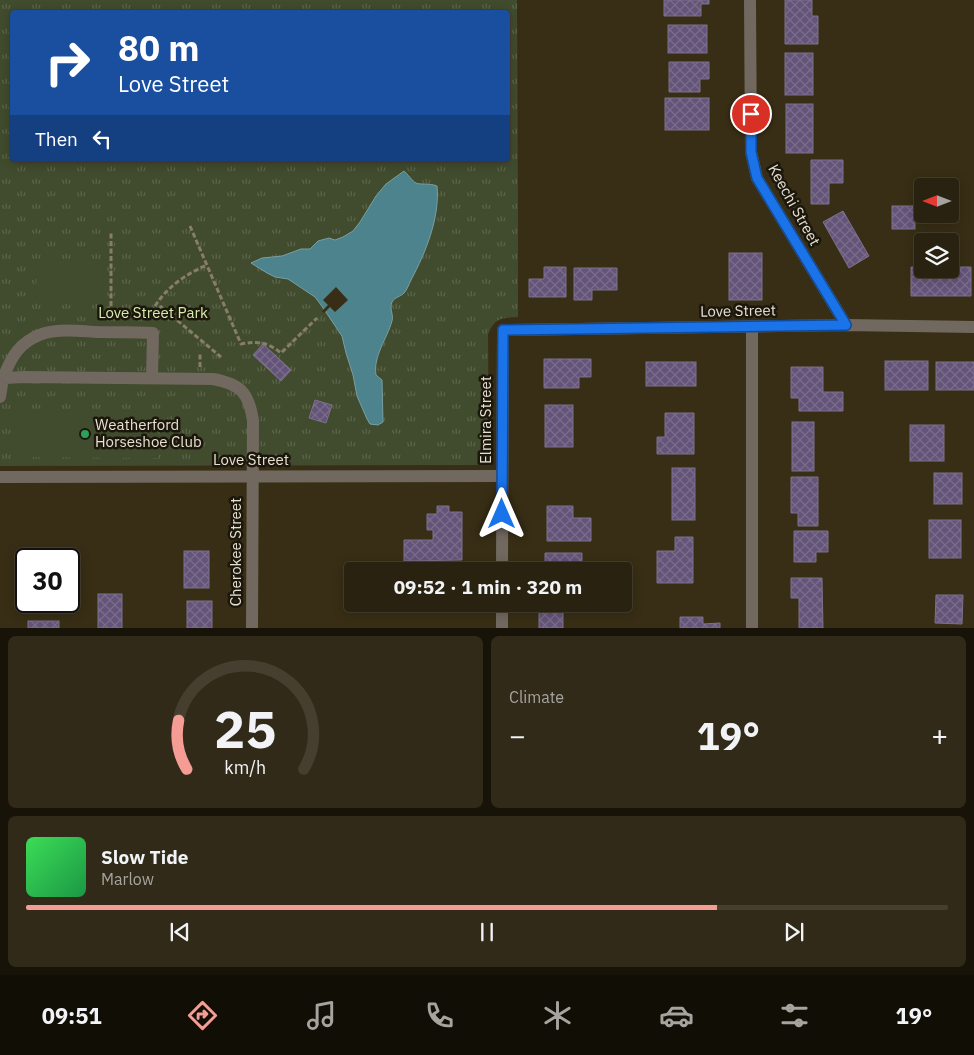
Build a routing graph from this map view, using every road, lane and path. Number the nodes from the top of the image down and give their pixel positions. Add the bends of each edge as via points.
1 (750, 0) edge
2 (190, 226) dead end
3 (111, 232) dead end
4 (207, 265) junction
5 (110, 306) dead end
6 (317, 318) dead end
7 (846, 325) junction
8 (974, 326) edge
9 (752, 327) junction
10 (503, 330) joint
11 (221, 357) dead end
12 (3, 378) junction
13 (152, 378) junction
14 (0, 397) edge
15 (252, 476) junction
16 (502, 476) junction
17 (0, 477) edge
18 (502, 562) edge
19 (502, 612) edge
20 (252, 628) edge
21 (502, 628) edge
22 (752, 628) edge

1 - 7 street, Keechi Street via 751,152 757,178
2 - 4 path
3 - 5 path
4 - 6 path via 241,344 262,343 282,352
4 - 11 path via 174,284 157,306
7 - 8 street, Love Street
7 - 9 street, Love Street
9 - 10 street, Love Street
9 - 22 street
10 - 16 street, Elmira Street
12 - 13 street, Cherokee Street
12 - 13 street via 10,360 21,347 49,332 64,331 153,333
12 - 14 street
13 - 15 street, Cherokee Street via 225,381 247,396 253,421
15 - 16 street, Love Street
15 - 17 street, Love Street
15 - 20 street, Cherokee Street
16 - 18 street, Elmira Street
19 - 21 street

